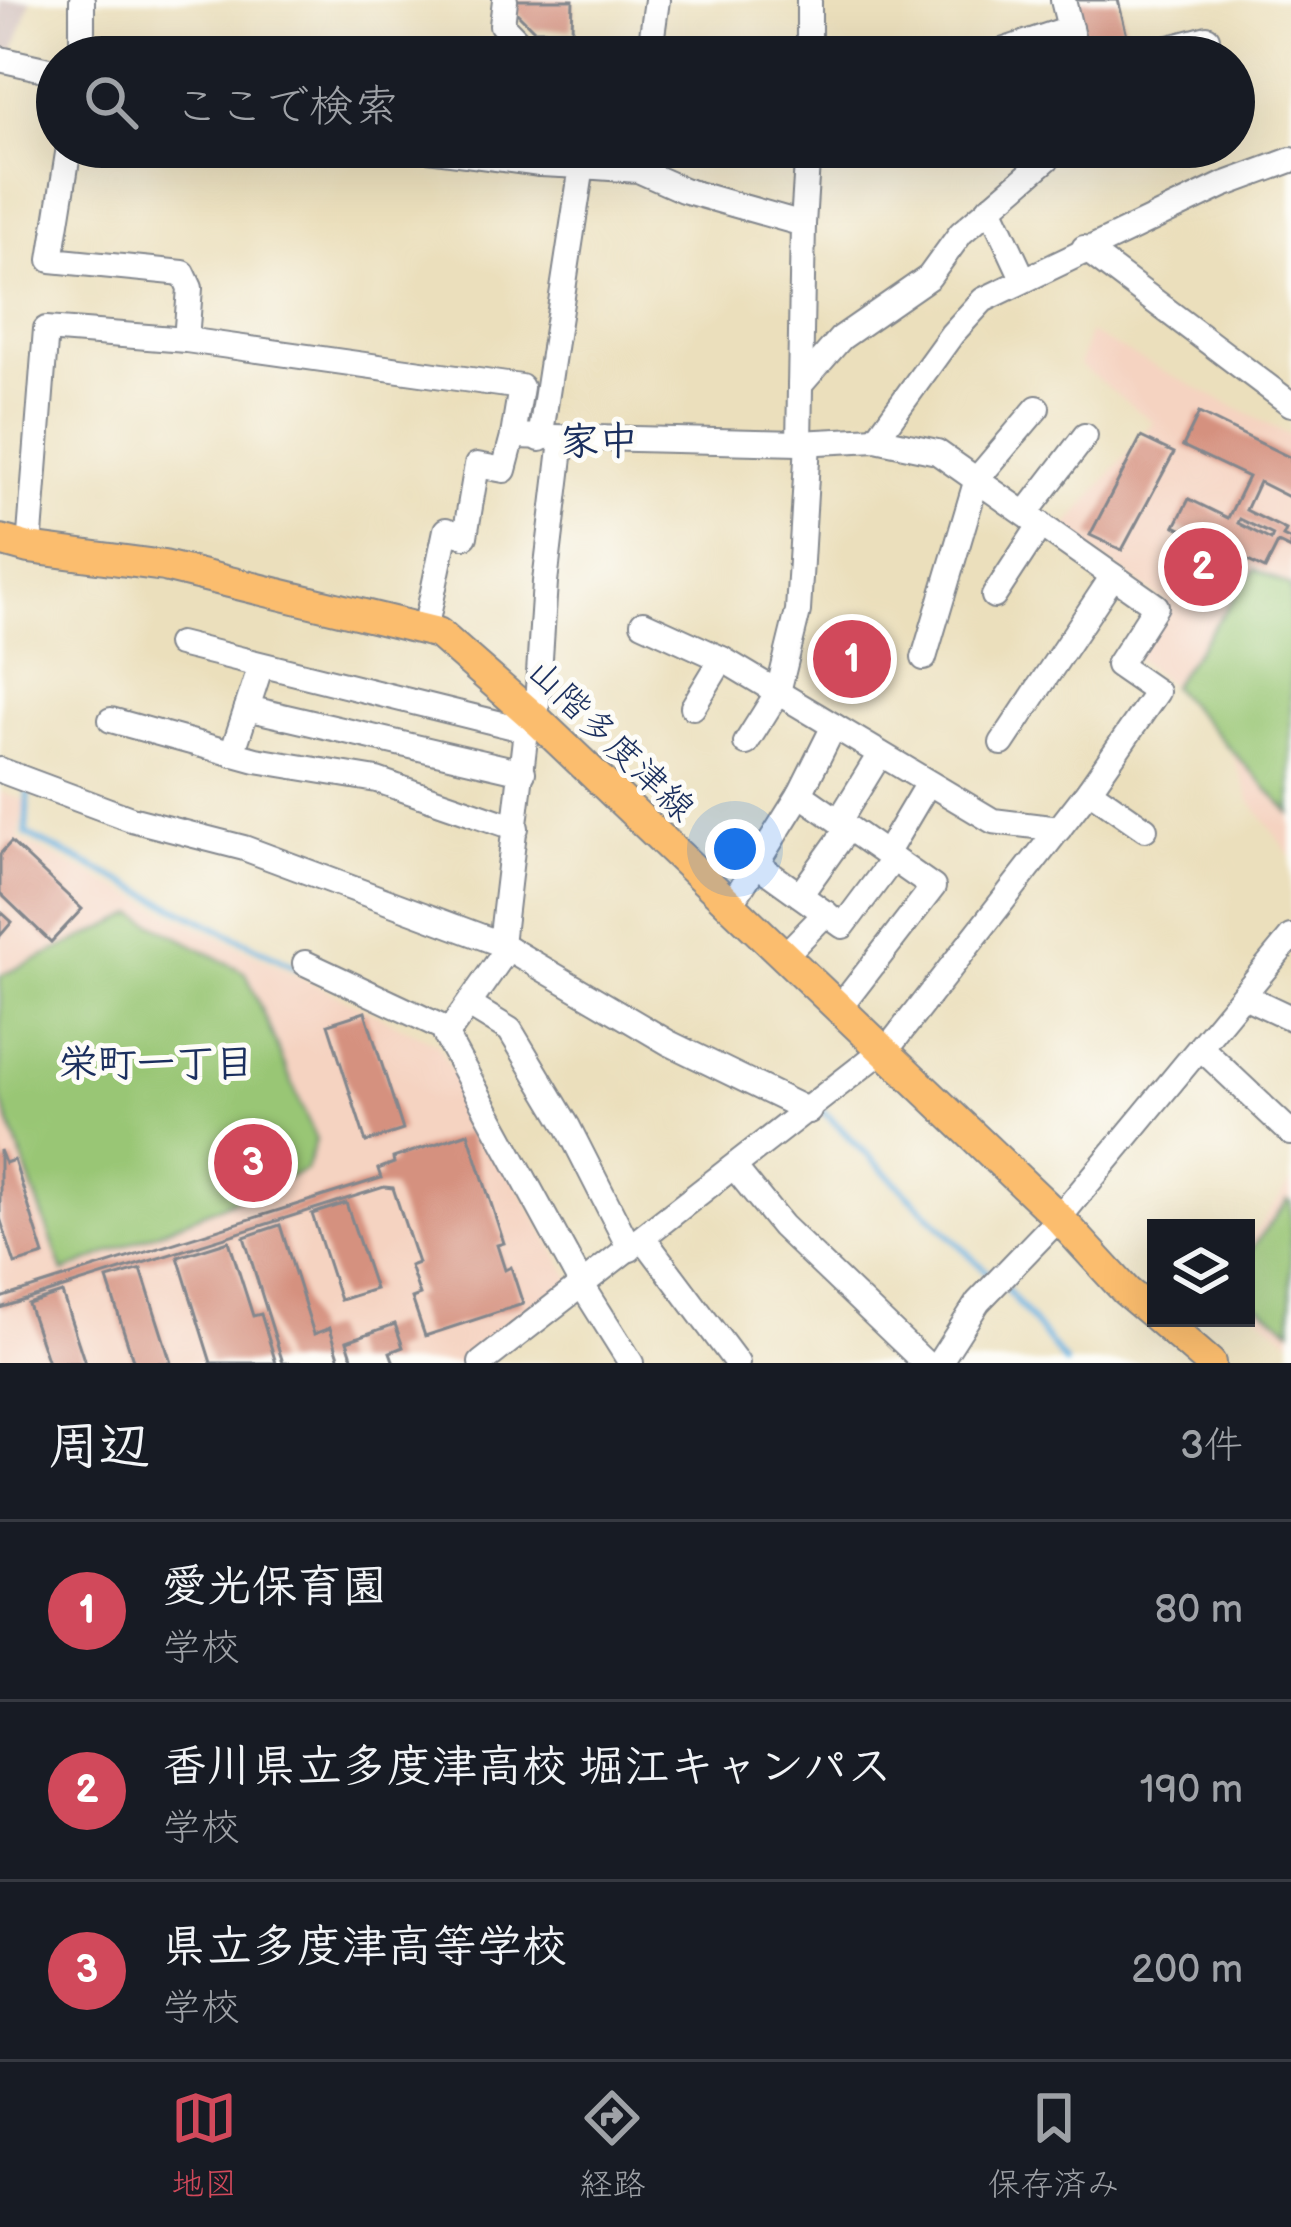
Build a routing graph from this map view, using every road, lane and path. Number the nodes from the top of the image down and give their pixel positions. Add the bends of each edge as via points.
1 (82, 0) edge
2 (505, 0) edge
3 (657, 0) edge
4 (808, 0) edge
5 (1063, 0) edge
6 (1070, 28) junction
7 (82, 36) edge
8 (512, 36) edge
9 (652, 36) edge
10 (809, 36) edge
11 (1046, 36) edge
12 (1072, 36) edge
13 (0, 59) edge
14 (36, 67) edge
15 (1291, 160) edge
16 (66, 168) edge
17 (581, 168) edge
18 (610, 168) edge
19 (807, 168) edge
20 (1036, 168) edge
21 (990, 207) junction
22 (803, 224) junction
23 (1084, 248) junction
24 (1023, 278) junction
25 (186, 340) junction
26 (800, 385) junction
27 (1291, 404) edge
28 (1037, 408) dead end
29 (513, 436) junction
30 (1085, 436) dead end
31 (876, 439) junction
32 (551, 440) junction
33 (803, 443) junction
34 (977, 479) junction
35 (1034, 519) junction
36 (14, 544) edge
37 (1112, 576) junction
38 (994, 596) dead end
39 (643, 623) dead end
40 (425, 630) junction
41 (179, 644) dead end
42 (924, 658) dead end
43 (722, 659) junction
44 (261, 665) junction
45 (778, 692) junction
46 (693, 707) dead end
47 (247, 708) junction
48 (112, 720) dead end
49 (531, 724) junction
50 (834, 726) junction
51 (746, 743) dead end
52 (1002, 743) dead end
53 (232, 754) junction
54 (880, 754) junction
55 (0, 770) edge
56 (523, 772) junction
57 (928, 783) junction
58 (1089, 790) junction
59 (800, 794) junction
60 (844, 825) junction
61 (516, 828) junction
62 (1059, 829) junction
63 (1145, 829) dead end
64 (889, 856) junction
65 (755, 863) junction
66 (800, 895) junction
67 (730, 905) junction
68 (826, 914) junction
69 (1291, 937) edge
70 (505, 946) junction
71 (783, 957) junction
72 (305, 964) dead end
73 (1244, 996) junction
74 (469, 1005) junction
75 (838, 1010) junction
76 (1291, 1018) edge
77 (450, 1031) junction
78 (1201, 1048) junction
79 (880, 1050) junction
80 (809, 1111) junction
81 (1291, 1133) edge
82 (735, 1168) junction
83 (1059, 1218) junction
84 (637, 1244) junction
85 (581, 1285) junction
86 (1147, 1309) edge
87 (1169, 1327) edge
88 (481, 1363) edge
89 (631, 1363) edge
90 (736, 1363) edge
91 (926, 1363) edge
92 (939, 1363) edge
93 (1210, 1363) edge

1 - 7 street
2 - 8 street via 502,25
3 - 9 street
4 - 10 street
5 - 6 street
6 - 11 street
6 - 12 street
13 - 14 street
15 - 23 street
16 - 25 street via 52,260 183,273 190,288
17 - 32 street
18 - 22 street via 638,170
19 - 22 street
20 - 21 street
21 - 24 street
21 - 26 street via 928,277 841,338
22 - 26 street
23 - 24 street
23 - 27 street
24 - 31 street via 983,300
25 - 29 street via 521,386
25 - 36 street via 46,329
26 - 33 street
28 - 34 street
29 - 32 street
29 - 40 street via 504,470 478,465 465,536 446,530
30 - 35 street
31 - 33 street
31 - 34 street via 937,452
32 - 33 street
32 - 49 street
33 - 45 street via 798,611
34 - 35 street
34 - 42 street
35 - 37 street
35 - 38 street
36 - 40 main road, 山階多度津線 via 164,566
37 - 52 street
37 - 58 street via 1156,606 1118,664 1157,692
39 - 43 street
40 - 49 main road, 山階多度津線 via 468,657
41 - 44 street
43 - 45 street
43 - 46 street
44 - 47 street
44 - 49 street
45 - 50 street
45 - 51 street
47 - 53 street
47 - 56 street
48 - 53 street
49 - 56 street
49 - 67 main road, 山階多度津線
50 - 54 street
50 - 59 street
53 - 61 street via 377,780
54 - 57 street
54 - 60 street
55 - 70 street via 131,819 244,848
56 - 61 street
57 - 62 street via 993,821
57 - 64 street
58 - 62 street
58 - 63 street
59 - 60 street
59 - 65 street
60 - 64 street
60 - 66 street
61 - 70 street
62 - 79 street
64 - 68 street via 844,926
64 - 75 street via 933,886
65 - 66 street
65 - 67 street
66 - 68 street
67 - 71 main road, 山階多度津線
68 - 71 street
69 - 73 street
70 - 74 street
70 - 80 street via 669,1043
71 - 75 main road, 山階多度津線
72 - 77 street
73 - 76 street
73 - 78 street
74 - 77 street
74 - 84 street via 510,1030
75 - 79 main road, 山階多度津線
77 - 85 street
78 - 81 street
78 - 83 street
79 - 80 street
79 - 83 main road, 山階多度津線
80 - 82 street
82 - 84 street
82 - 91 street via 782,1226
83 - 86 main road, 山階多度津線
83 - 92 street via 978,1302
84 - 85 street
84 - 90 street
85 - 88 street
85 - 89 street
87 - 93 main road, 山階多度津線

